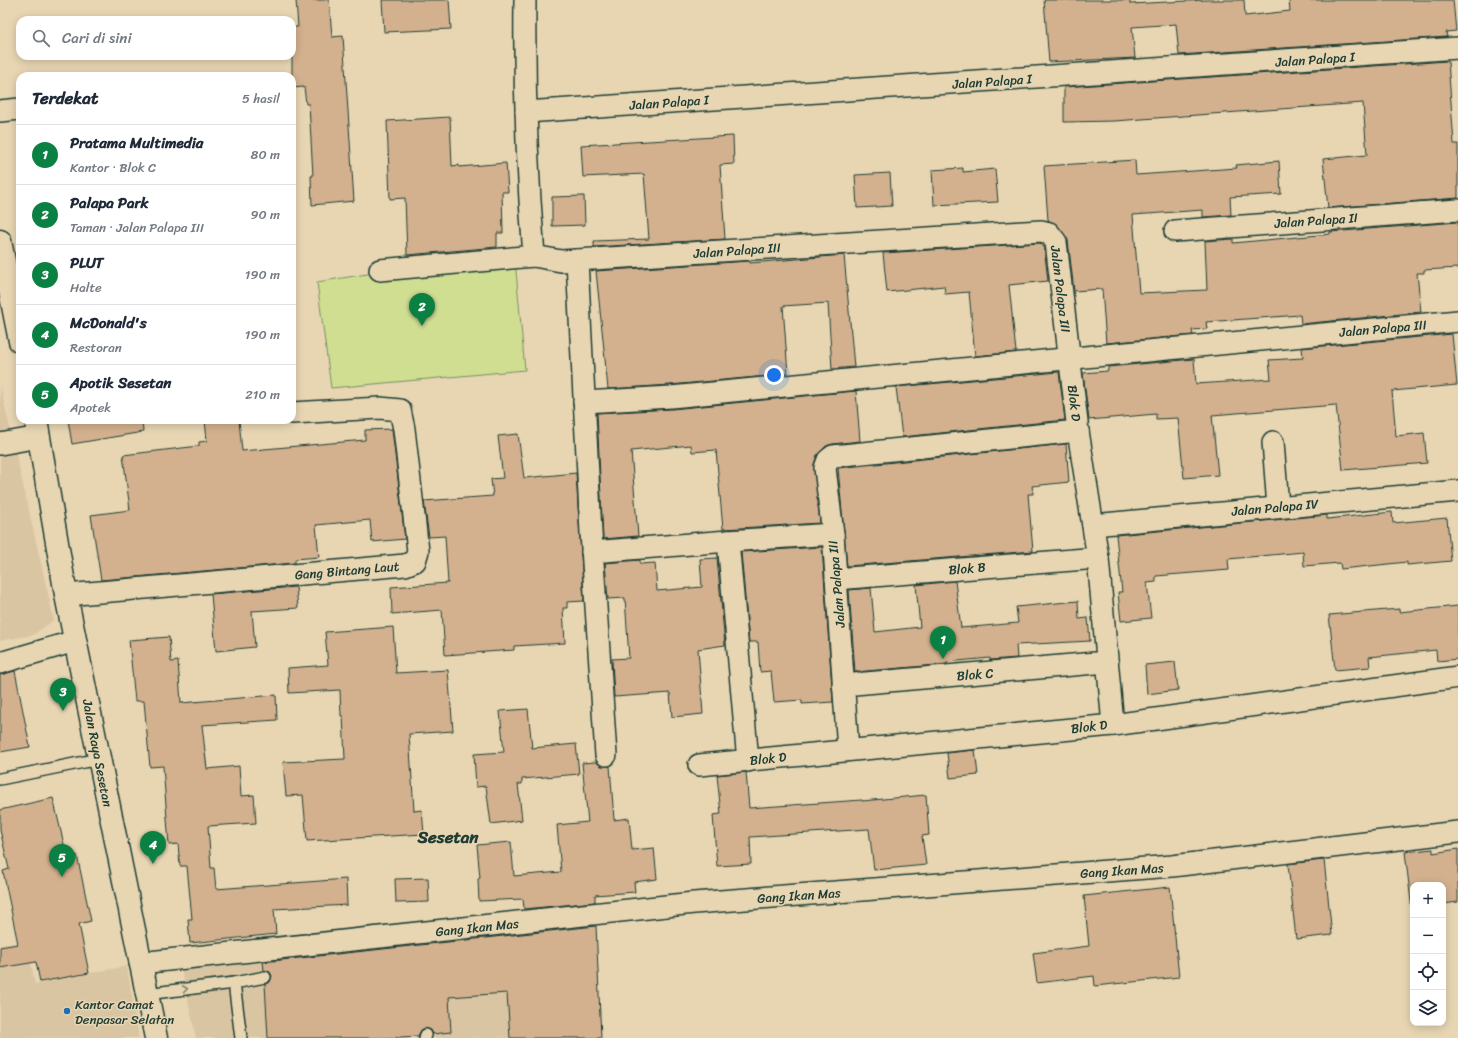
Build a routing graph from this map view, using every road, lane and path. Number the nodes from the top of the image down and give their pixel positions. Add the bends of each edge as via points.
1 (525, 0) edge
2 (1458, 48) edge
3 (16, 109) edge
4 (0, 111) edge
5 (526, 112) junction
6 (1458, 210) edge
7 (1175, 231) dead end
8 (0, 241) edge
9 (534, 256) junction
10 (577, 260) junction
11 (380, 270) dead end
12 (16, 321) edge
13 (1458, 321) edge
14 (1069, 358) junction
15 (584, 402) junction
16 (296, 413) edge
17 (37, 428) edge
18 (1078, 431) junction
19 (1273, 442) dead end
20 (0, 444) edge
21 (1458, 491) edge
22 (1278, 507) junction
23 (1093, 525) junction
24 (833, 534) junction
25 (728, 541) junction
26 (592, 552) junction
27 (1098, 558) junction
28 (836, 579) junction
29 (66, 595) junction
30 (75, 641) junction
31 (1107, 662) junction
32 (0, 663) edge
33 (1458, 677) edge
34 (843, 685) junction
35 (1113, 725) junction
36 (848, 750) junction
37 (606, 755) dead end
38 (99, 759) junction
39 (748, 761) junction
40 (699, 765) dead end
41 (0, 779) edge
42 (1458, 832) edge
43 (140, 963) junction
44 (265, 977) dead end
45 (234, 983) junction
46 (146, 994) junction
47 (156, 1038) edge
48 (241, 1038) edge

1 - 5 street
2 - 5 street, Jalan Palapa I
3 - 4 street
5 - 9 street via 527,170
6 - 7 street, Jalan Palapa II
8 - 12 main road
9 - 10 street, Jalan Palapa III via 561,261
9 - 11 street, Jalan Palapa III
10 - 14 street, Jalan Palapa III via 1041,231 1049,233 1056,242
10 - 15 street
13 - 14 street, Jalan Palapa III
14 - 15 street via 671,397
14 - 18 street, Blok D
15 - 26 street
16 - 29 street, Gang Bintang Laut via 380,408 400,410 418,552 415,561 405,565
17 - 20 street
17 - 29 main road, Jalan Raya Sesetan
18 - 23 street, Blok D
18 - 24 street via 833,456 825,468
19 - 22 street
21 - 22 street, Jalan Palapa IV
22 - 23 street, Jalan Palapa IV
23 - 27 street, Blok D
24 - 25 street, Jalan Palapa III
24 - 28 street, Jalan Palapa III
25 - 26 street, Jalan Palapa III
25 - 39 street
26 - 37 street
27 - 28 street, Blok B
27 - 31 street, Blok D
28 - 34 street, Jalan Palapa III
29 - 30 main road, Jalan Raya Sesetan
30 - 32 street
30 - 38 main road, Jalan Raya Sesetan
31 - 34 street, Blok C
31 - 35 street, Blok D
33 - 35 street
34 - 36 street, Jalan Palapa III
35 - 36 street, Blok D
36 - 39 street, Blok D
38 - 41 lane
38 - 43 main road, Jalan Raya Sesetan
39 - 40 street, Blok D
42 - 43 street, Gang Ikan Mas via 1172,866 694,903
43 - 46 main road, Jalan Raya Sesetan
44 - 45 lane
46 -> 45 lane
45 - 48 lane
46 - 47 main road, Jalan Raya Sesetan

